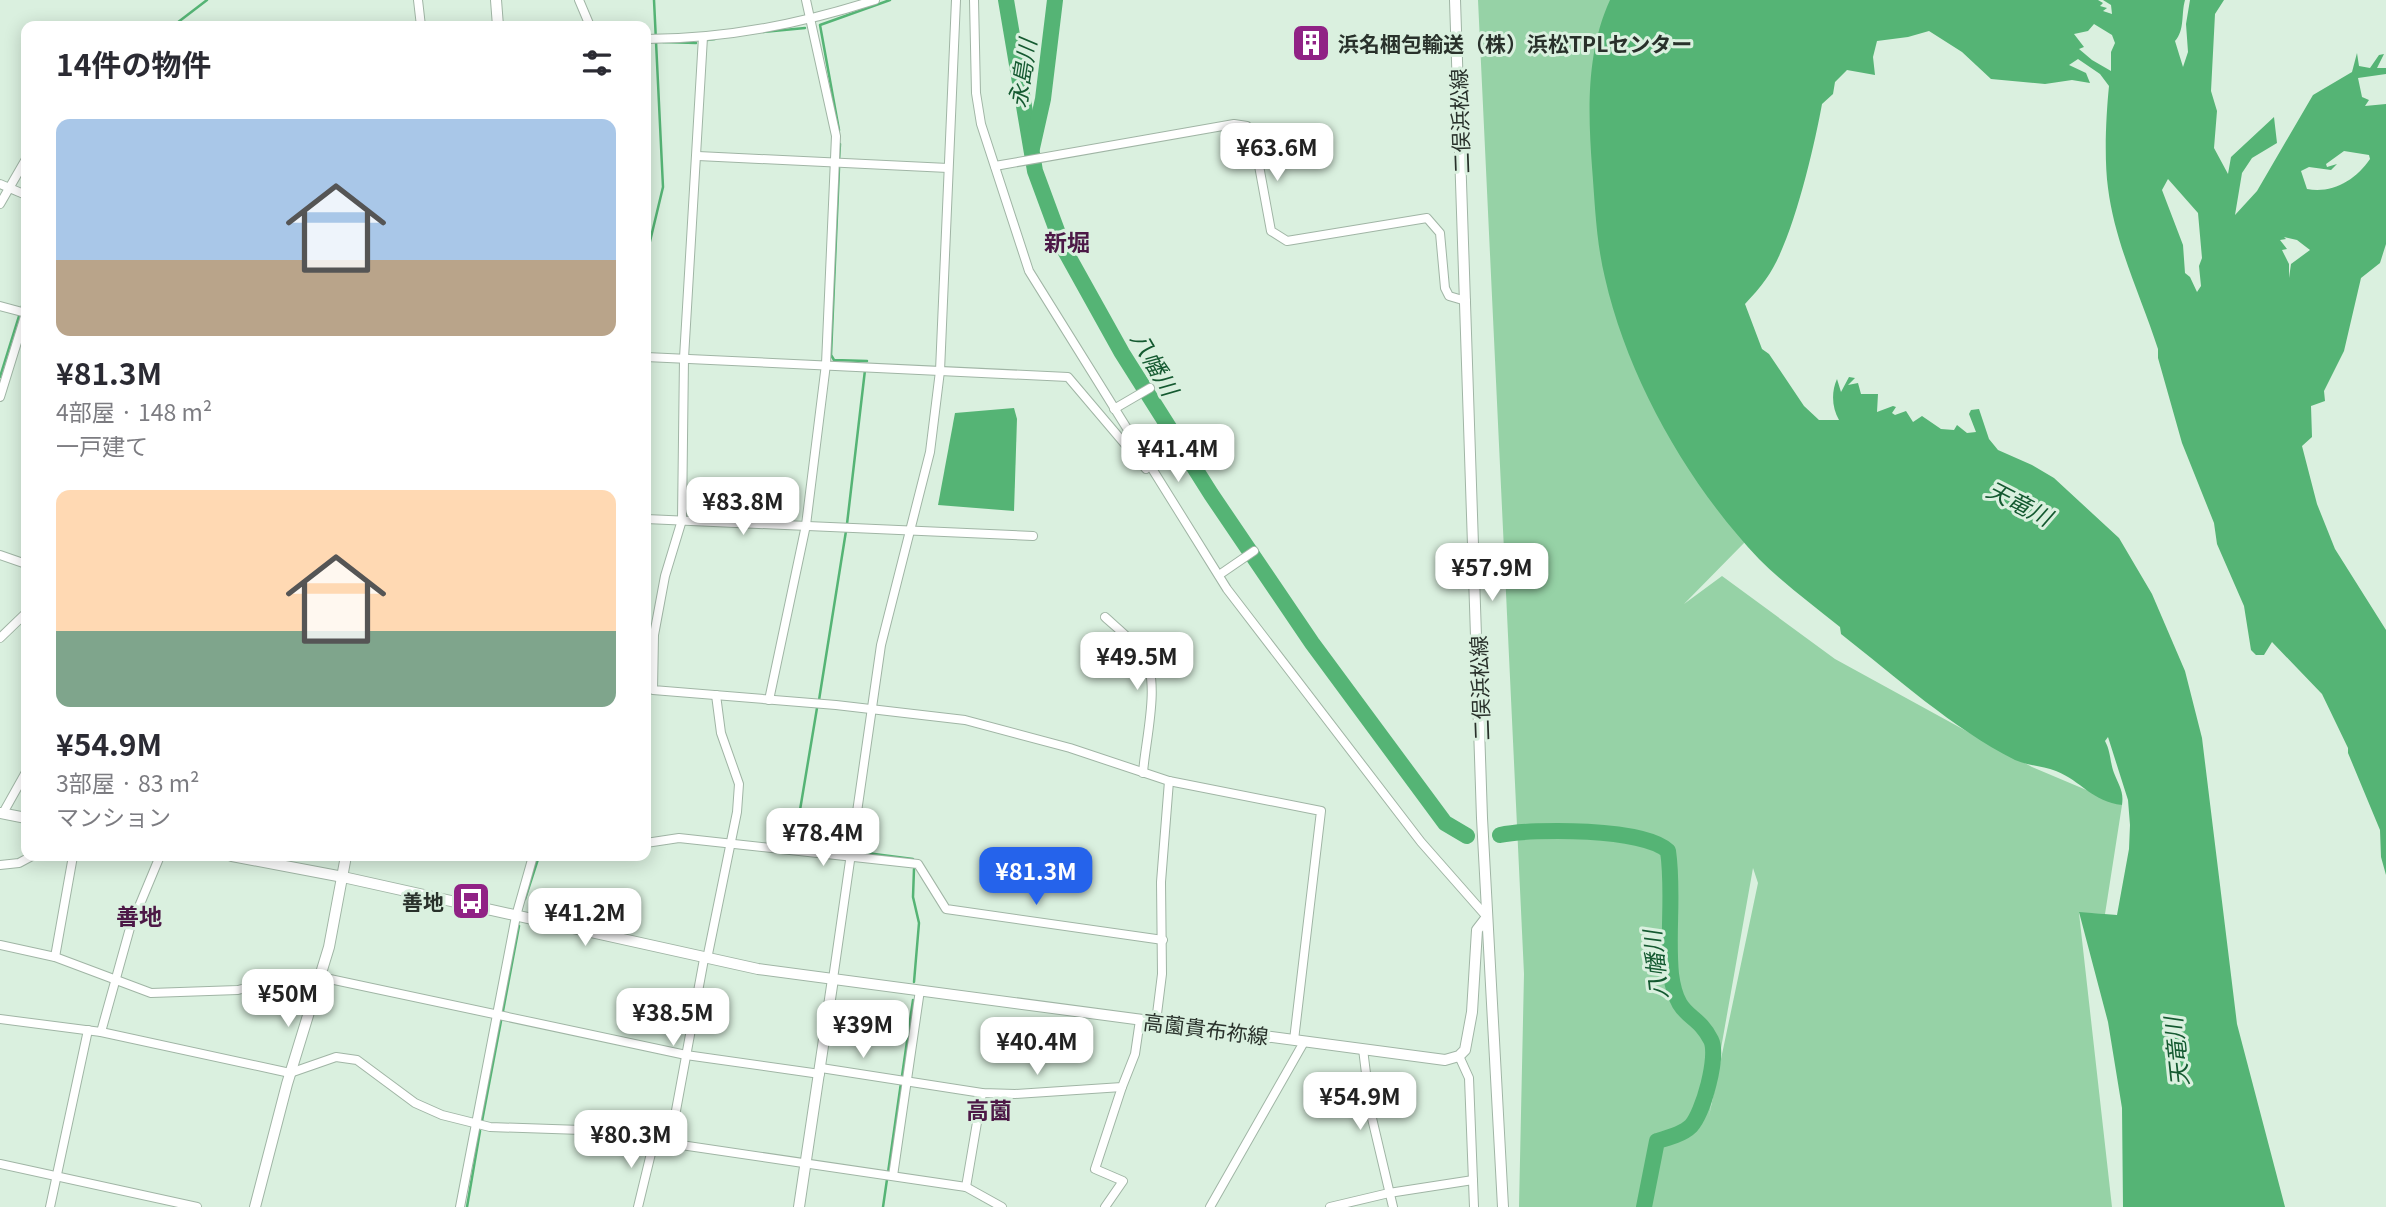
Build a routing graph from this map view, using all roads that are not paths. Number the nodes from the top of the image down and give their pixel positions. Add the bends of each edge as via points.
1 (418, 0) edge
2 (496, 0) edge
3 (579, 0) edge
4 (806, 0) edge
5 (875, 0) edge
6 (956, 0) edge
7 (974, 0) edge
8 (1455, 0) edge
9 (812, 20) junction
10 (420, 21) edge
11 (498, 21) edge
12 (588, 21) edge
13 (703, 37) junction
14 (652, 39) edge
15 (698, 156) junction
16 (835, 163) junction
17 (995, 166) junction
18 (21, 168) edge
19 (948, 169) junction
20 (0, 184) edge
21 (10, 188) junction
22 (21, 193) edge
23 (0, 204) edge
24 (1465, 300) junction
25 (0, 306) edge
26 (21, 312) edge
27 (21, 329) edge
28 (651, 357) edge
29 (684, 358) junction
30 (826, 364) junction
31 (940, 371) junction
32 (1150, 388) dead end
33 (0, 397) edge
34 (1114, 409) junction
35 (1162, 487) junction
36 (651, 519) edge
37 (682, 520) junction
38 (806, 525) junction
39 (911, 530) junction
40 (1032, 536) dead end
41 (1254, 551) dead end
42 (0, 555) edge
43 (21, 562) edge
44 (1219, 575) junction
45 (1105, 617) dead end
46 (21, 618) edge
47 (0, 638) edge
48 (651, 668) edge
49 (651, 690) edge
50 (716, 695) junction
51 (769, 700) junction
52 (874, 709) junction
53 (1143, 773) junction
54 (21, 780) edge
55 (1169, 781) junction
56 (1, 813) edge
57 (21, 817) edge
58 (651, 842) edge
59 (732, 842) junction
60 (852, 856) junction
61 (23, 861) edge
62 (71, 861) edge
63 (158, 861) edge
64 (259, 861) edge
65 (346, 861) edge
66 (532, 861) edge
67 (0, 866) edge
68 (344, 877) junction
69 (516, 916) junction
70 (1487, 916) junction
71 (1163, 940) junction
72 (0, 945) edge
73 (55, 957) junction
74 (706, 959) junction
75 (322, 977) junction
76 (833, 979) junction
77 (115, 982) junction
78 (920, 990) junction
79 (496, 1014) junction
80 (0, 1019) edge
81 (1140, 1020) junction
82 (1156, 1022) junction
83 (88, 1030) junction
84 (101, 1032) junction
85 (1299, 1041) junction
86 (1363, 1049) junction
87 (686, 1055) junction
88 (1459, 1056) junction
89 (820, 1071) junction
90 (290, 1073) junction
91 (904, 1081) junction
92 (1122, 1087) junction
93 (982, 1093) junction
94 (475, 1124) junction
95 (654, 1141) junction
96 (670, 1143) junction
97 (806, 1163) junction
98 (0, 1164) edge
99 (890, 1176) junction
100 (56, 1177) junction
101 (1473, 1180) junction
102 (967, 1187) junction
103 (1389, 1193) junction
104 (981, 1195) junction
105 (50, 1207) edge
106 (197, 1207) edge
107 (255, 1207) edge
108 (460, 1207) edge
109 (638, 1207) edge
110 (799, 1207) edge
111 (979, 1207) edge
112 (1002, 1207) edge
113 (1105, 1207) edge
114 (1210, 1207) edge
115 (1330, 1207) edge
116 (1393, 1207) edge
117 (1474, 1207) edge
118 (1503, 1207) edge

1 - 10 street
2 - 11 main road
3 - 12 street
4 - 9 street
5 - 9 street
6 - 19 street
7 - 17 street via 976,93
8 - 24 main road, 二俣浜松線
9 - 13 street
9 - 16 street via 833,117
13 - 14 street
13 - 15 street
15 - 16 street
15 - 29 street
16 - 19 street
16 - 30 street
17 - 24 street via 1234,124 1247,126 1253,133 1271,231 1278,238 1287,241 1427,218 1440,233 1445,288 1449,296
17 - 34 street via 1029,271
18 - 21 street
19 - 31 street
20 - 21 street
21 - 22 street
21 - 23 street
24 - 70 main road, 二俣浜松線
25 - 26 street
27 - 33 street
28 - 29 street
29 - 30 street
29 - 37 street
30 - 31 street
30 - 38 street
31 - 35 street via 1068,377
31 - 39 street via 930,452
32 - 34 street
34 - 35 street
35 - 44 street
36 - 37 street
37 - 38 street
37 - 48 street via 665,576
38 - 39 street
38 - 51 street
39 - 40 street
39 - 52 street via 881,645
41 - 44 street
42 - 43 street
44 - 70 street via 1421,842
45 - 53 street via 1146,659 1151,709
46 - 47 street
49 - 50 street
50 - 51 street
50 - 59 street via 721,733 739,784
51 - 52 street
52 - 53 street via 965,720
52 - 60 street
53 - 55 street
54 - 56 street
55 - 71 street via 1161,882
55 - 85 street via 1321,811
56 - 57 main road
58 - 59 street via 679,838
59 - 60 street
59 - 74 street
60 - 71 street via 918,864 939,902 954,911
60 - 76 street
61 - 67 street
62 - 73 street
63 - 77 street
64 - 68 main road, 高薗貴布祢線
65 - 68 main road
66 - 69 street
68 - 69 main road, 高薗貴布祢線
68 - 75 main road
69 - 74 main road, 高薗貴布祢線
69 - 79 street
70 - 88 main road via 1477,930 1468,1040
70 - 118 main road, 二俣浜松線
71 - 82 street
72 - 73 street
73 - 77 street
74 - 76 main road, 高薗貴布祢線
74 - 87 street
75 - 77 street via 293,976 227,991 151,993
75 - 79 street
75 - 90 main road
76 - 78 main road, 高薗貴布祢線
76 - 89 main road
77 - 84 street
78 - 81 main road, 高薗貴布祢線
78 - 91 street
79 - 87 street
79 - 94 street
80 - 83 street
81 - 82 main road, 高薗貴布祢線
81 - 92 street via 1135,1054
82 - 85 main road, 高薗貴布祢線
83 - 84 street
83 - 100 street
84 - 90 street
85 - 86 main road, 高薗貴布祢線
85 - 114 street
86 - 88 main road, 高薗貴布祢線 via 1445,1060
86 - 103 street via 1371,1114
87 - 89 street
87 - 96 street
88 - 101 street via 1469,1078
89 - 91 street
89 - 97 main road
90 - 94 street via 323,1061 357,1060 415,1103
90 - 107 main road
91 - 93 street
91 - 99 street
92 - 93 street
92 - 113 street via 1095,1169 1123,1181
93 - 102 street
94 - 95 street via 611,1131
94 - 108 street
95 - 96 street
95 - 109 street
96 - 97 street
97 - 99 street
97 - 110 main road
98 - 100 street
99 - 102 street
100 - 105 street
100 - 106 street
101 - 103 street
101 - 117 street
102 - 104 street
103 - 115 street
103 - 116 street
104 - 111 street
104 - 112 street

